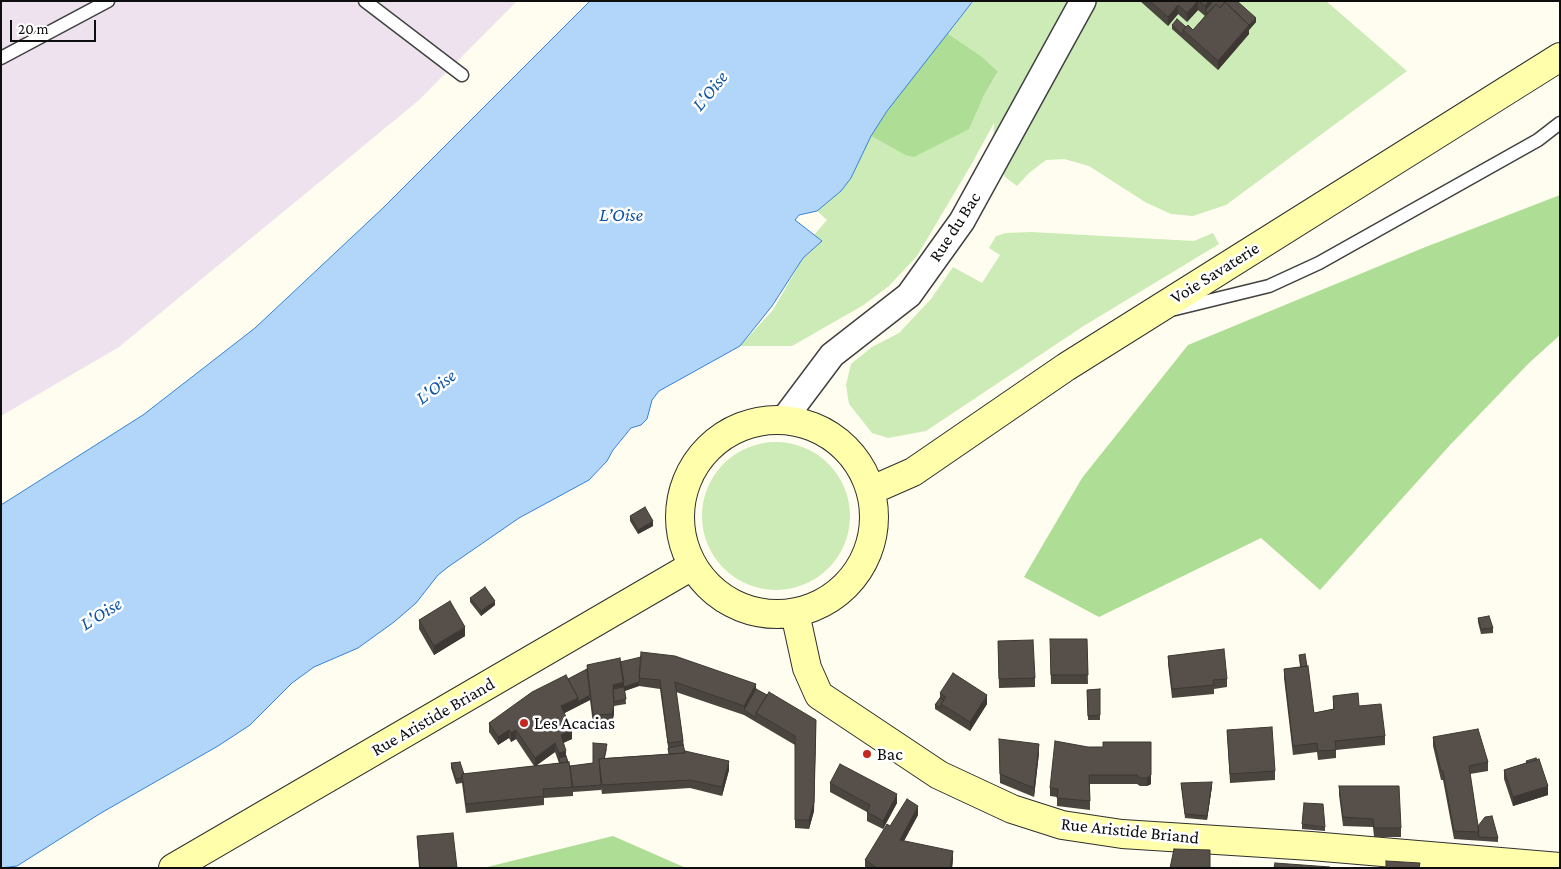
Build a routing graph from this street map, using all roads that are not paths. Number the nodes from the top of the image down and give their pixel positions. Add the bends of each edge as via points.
1 (108, 1) edge
2 (365, 1) edge
3 (1083, 1) edge
4 (1560, 57) edge
5 (1, 58) edge
6 (462, 75) dead end
7 (1560, 123) edge
8 (1146, 316) junction
9 (784, 420) junction
10 (872, 490) junction
11 (692, 566) junction
12 (795, 614) junction
13 (173, 868) edge
14 (1560, 868) edge

1 - 5 lane
2 - 6 lane
3 - 9 street, Rue du Bac via 962,221 909,295 832,355
4 - 8 main road, Voie Savaterie
7 - 8 lane via 1538,140 1319,263 1269,286
8 - 10 main road, Voie Savaterie via 912,472
9 - 10 main road via 813,426 839,441 860,463
9 - 11 main road via 754,422 726,434 703,453 687,478 680,508 682,538
10 - 12 main road via 875,523 872,539 868,554 851,582 826,602
11 - 12 main road via 711,589 736,606 765,614
11 - 13 main road, Rue Aristide Briand
12 - 14 main road, Rue Aristide Briand via 807,668 819,695 939,775 1012,809 1062,825 1122,834 1311,846

